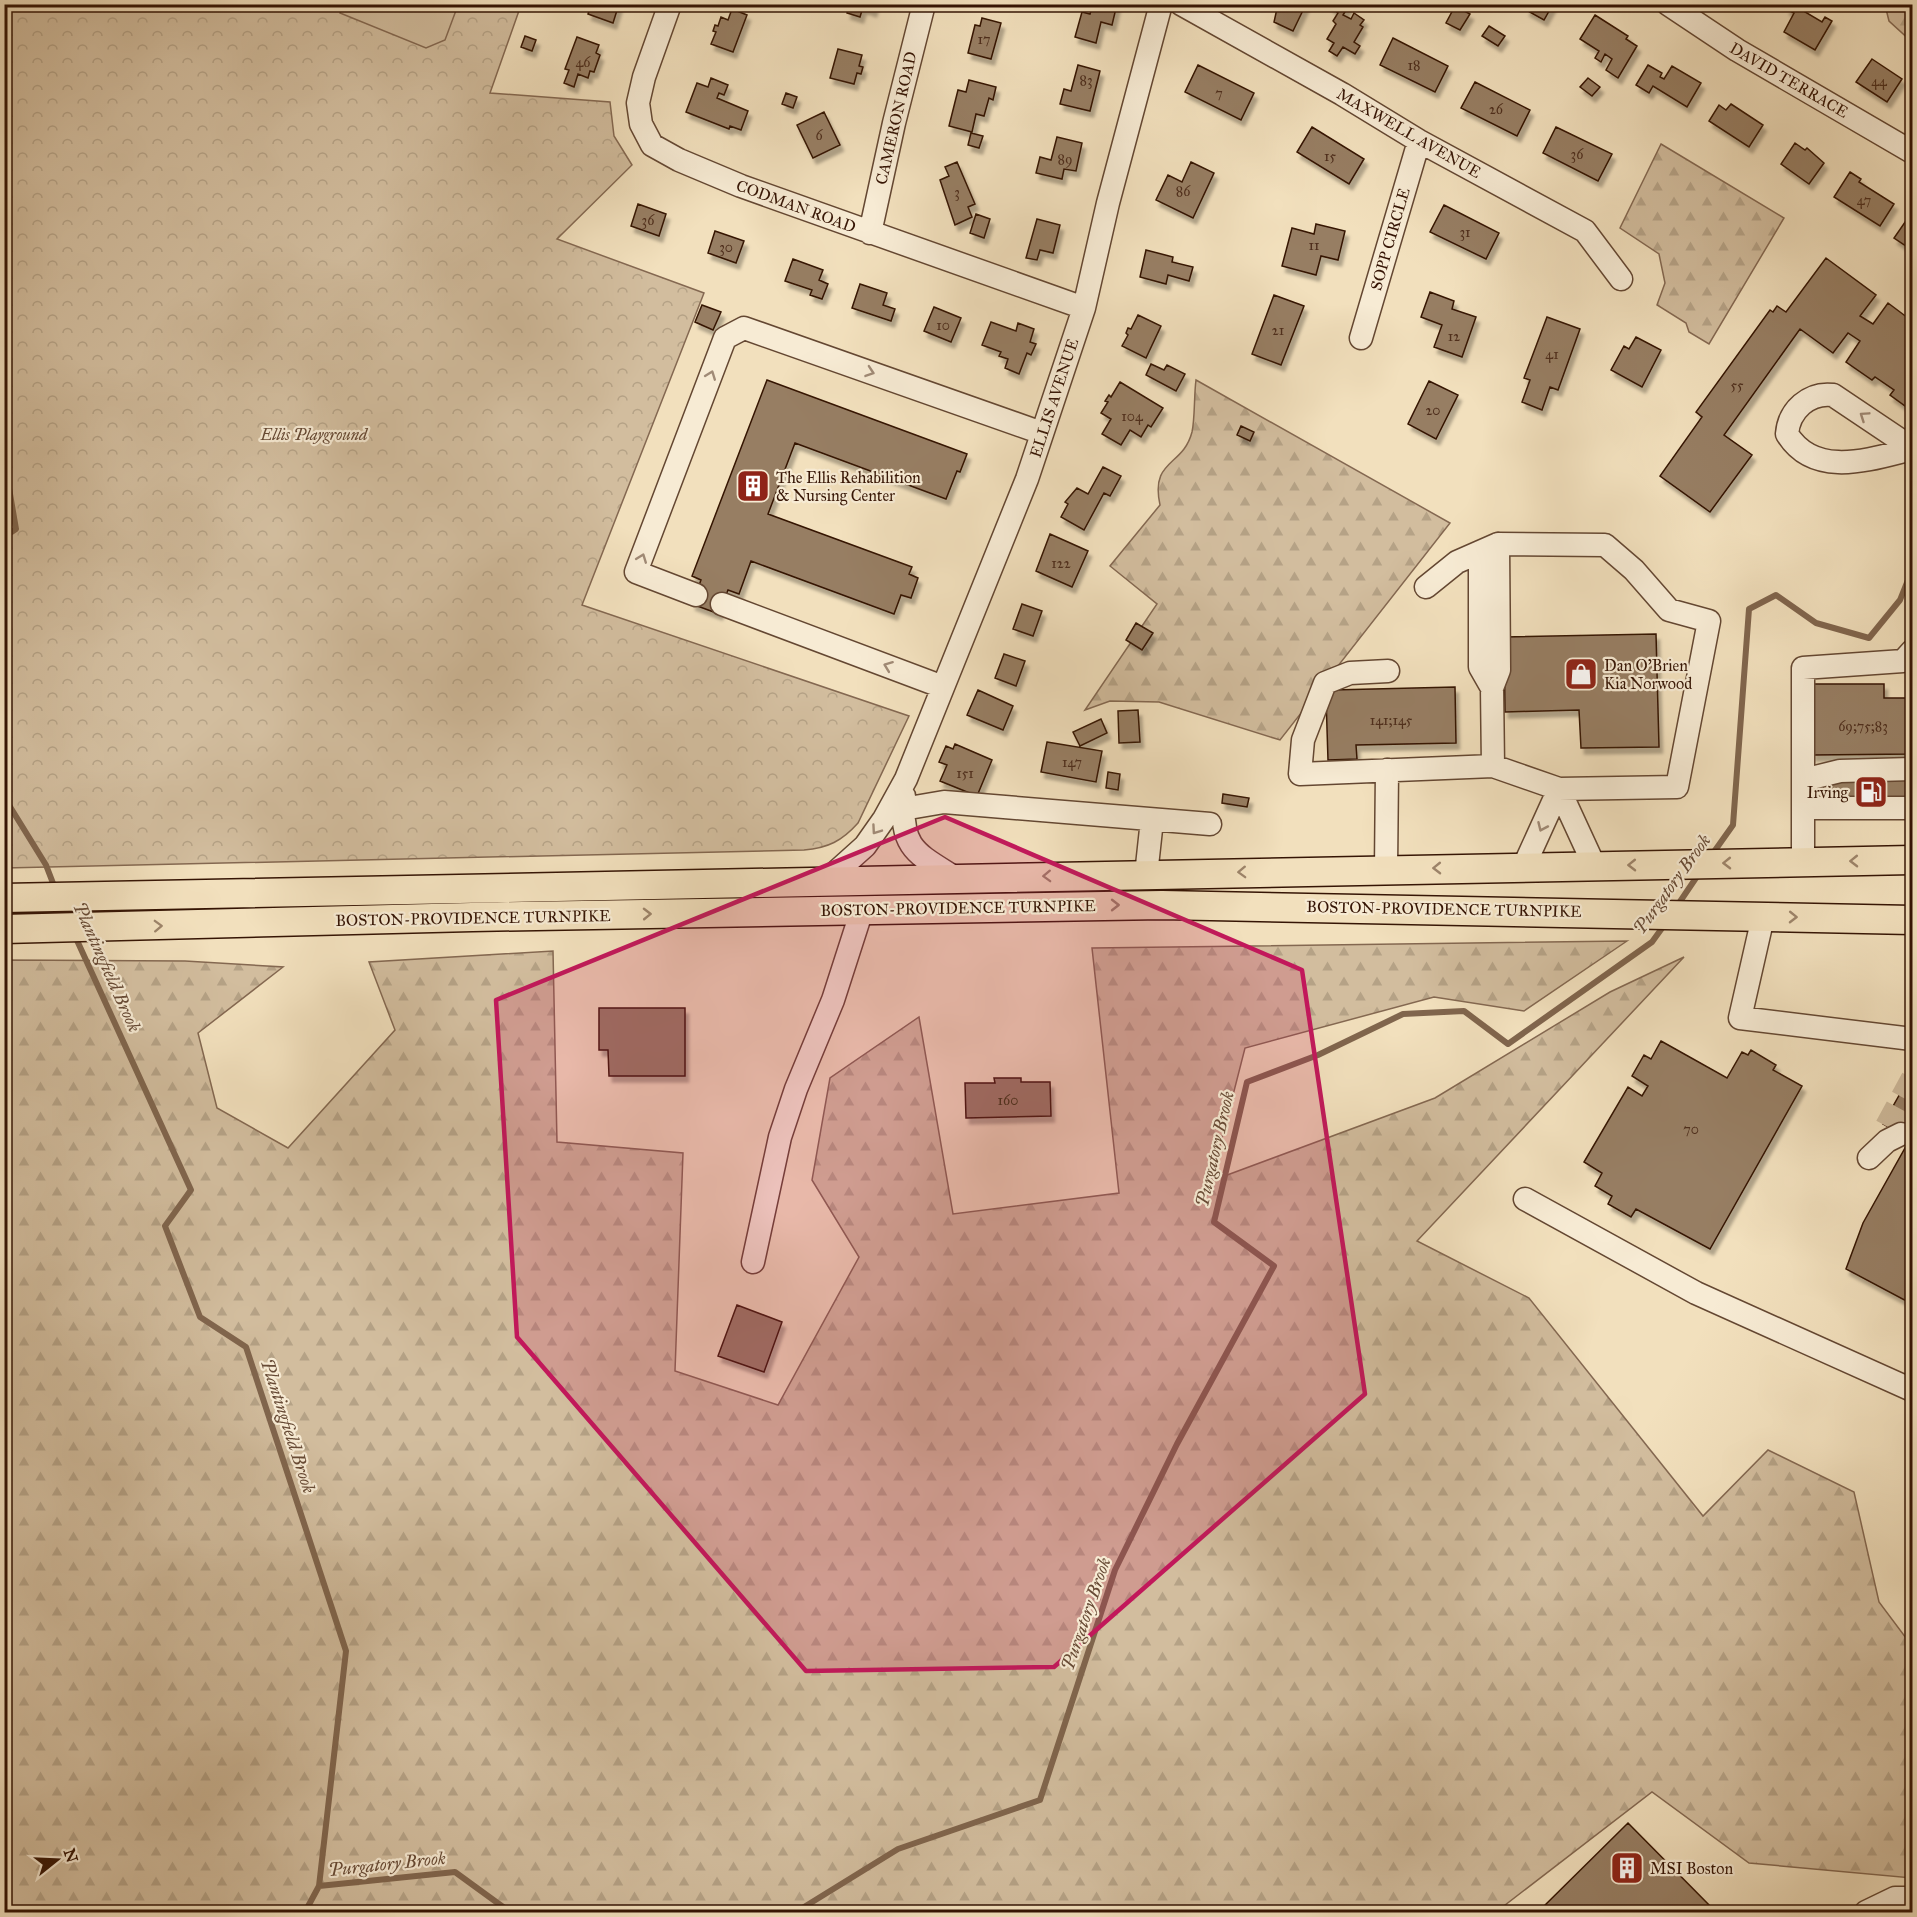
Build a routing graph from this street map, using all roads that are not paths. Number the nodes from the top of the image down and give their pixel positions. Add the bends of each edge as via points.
1 (670, 4) edge
2 (924, 4) edge
3 (1161, 4) edge
4 (1181, 4) edge
5 (1668, 4) edge
6 (1419, 141) junction
7 (1912, 153) edge
8 (870, 233) junction
9 (1621, 279) dead end
10 (1084, 308) junction
11 (1361, 338) dead end
12 (1042, 433) junction
13 (1912, 448) edge
14 (1489, 548) junction
15 (1426, 587) dead end
16 (696, 595) dead end
17 (722, 604) dead end
18 (1912, 651) edge
19 (1388, 671) dead end
20 (943, 687) junction
21 (1493, 766) junction
22 (1912, 769) edge
23 (1387, 770) junction
24 (906, 779) junction
25 (1803, 780) junction
26 (1559, 789) junction
27 (1804, 808) junction
28 (1912, 808) edge
29 (903, 809) junction
30 (1152, 820) junction
31 (1210, 824) dead end
32 (1912, 860) edge
33 (1803, 862) junction
34 (1593, 865) junction
35 (1524, 866) junction
36 (1386, 869) junction
37 (1146, 875) junction
38 (957, 879) junction
39 (826, 881) junction
40 (4, 898) edge
41 (862, 910) junction
42 (1762, 917) junction
43 (1912, 920) edge
44 (4, 929) edge
45 (1912, 1039) edge
46 (1891, 1134) tunnel mouth
47 (1869, 1158) dead end
48 (1525, 1199) dead end
49 (753, 1262) dead end
50 (1912, 1390) edge
51 (1912, 1898) edge
52 (1866, 1912) edge

1 - 8 street, CODMAN ROAD via 638,104 641,124 652,145 741,186
2 - 8 street, CAMERON ROAD
3 - 10 street, ELLIS AVENUE
4 - 6 street, MAXWELL AVENUE
5 - 7 street, DAVID TERRACE via 1737,50
6 - 9 street, MAXWELL AVENUE via 1585,231
6 - 11 street, SOPP CIRCLE
8 - 10 street, CODMAN ROAD
10 - 12 street, ELLIS AVENUE
16 -> 12 street via 636,572 725,338 744,328
12 - 20 street, ELLIS AVENUE via 1027,480
13 -> 13 street via 1833,395 1812,396 1798,407 1788,425 1787,434 1801,451 1818,460 1860,461
14 - 15 street via 1457,562
14 - 21 street via 1499,670 1492,688
14 - 26 street via 1605,545 1634,570 1669,610 1709,621 1677,788
20 -> 17 street
18 - 25 street via 1903,661 1803,668
19 - 23 street via 1350,673 1325,683 1303,740 1299,774
20 - 24 street, ELLIS AVENUE
21 - 23 street
21 - 26 street
22 - 25 street via 1840,771
23 - 36 street
24 - 29 street, ELLIS AVENUE
24 -> 39 street, ELLIS AVENUE via 865,846
25 - 27 street
26 - 34 street
26 -> 35 street
27 - 28 street
27 - 33 street
29 - 30 street via 944,802
29 - 38 street, ELLIS AVENUE via 909,844
30 - 31 street
30 - 37 street
32 -> 33 main road, BOSTON-PROVIDENCE TURNPIKE
33 -> 34 main road, BOSTON-PROVIDENCE TURNPIKE
34 - 35 main road, BOSTON-PROVIDENCE TURNPIKE
35 -> 36 main road, BOSTON-PROVIDENCE TURNPIKE
36 -> 37 main road, BOSTON-PROVIDENCE TURNPIKE
37 -> 38 main road, BOSTON-PROVIDENCE TURNPIKE
38 - 39 main road, BOSTON-PROVIDENCE TURNPIKE
39 - 40 main road, BOSTON-PROVIDENCE TURNPIKE
41 -> 42 main road, BOSTON-PROVIDENCE TURNPIKE via 1268,905
44 -> 41 main road, BOSTON-PROVIDENCE TURNPIKE
41 - 49 street via 833,1000 780,1137
42 -> 43 main road, BOSTON-PROVIDENCE TURNPIKE
42 - 45 street via 1740,1018
46 - 47 street
48 - 50 street via 1696,1293
51 - 52 street via 1895,1898

